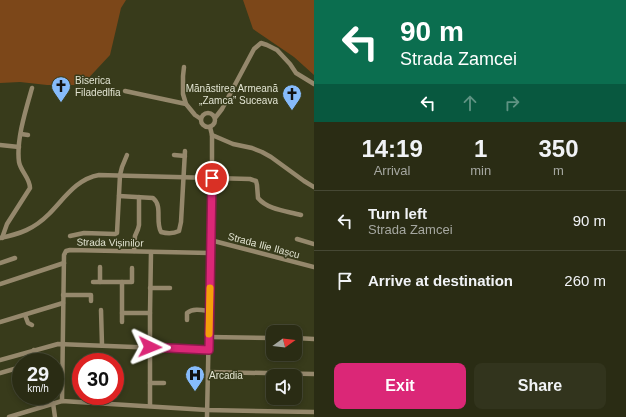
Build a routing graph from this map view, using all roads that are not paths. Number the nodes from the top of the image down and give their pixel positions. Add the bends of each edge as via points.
1 (184, 67) dead end
2 (314, 84) edge
3 (32, 88) dead end
4 (125, 91) dead end
5 (186, 104) junction
6 (215, 118) junction
7 (201, 119) junction
8 (210, 127) junction
9 (21, 134) junction
10 (28, 135) dead end
11 (212, 135) junction
12 (0, 145) edge
13 (19, 147) junction
14 (127, 155) dead end
15 (174, 155) dead end
16 (120, 176) junction
17 (183, 177) junction
18 (212, 178) junction
19 (314, 187) edge
20 (119, 196) junction
21 (139, 197) junction
22 (301, 215) dead end
23 (70, 236) dead end
24 (1, 238) edge
25 (297, 239) dead end
26 (210, 240) junction
27 (314, 244) edge
28 (134, 251) junction
29 (151, 252) junction
30 (210, 253) junction
31 (15, 258) dead end
32 (0, 263) edge
33 (64, 263) junction
34 (100, 267) dead end
35 (314, 267) edge
36 (132, 268) dead end
37 (93, 282) dead end
38 (100, 282) junction
39 (122, 282) junction
40 (0, 284) edge
41 (150, 288) junction
42 (170, 288) dead end
43 (63, 295) junction
44 (91, 301) dead end
45 (63, 304) junction
46 (101, 310) dead end
47 (209, 311) junction
48 (150, 313) junction
49 (122, 314) junction
50 (25, 315) junction
51 (187, 320) dead end
52 (0, 322) edge
53 (122, 322) dead end
54 (32, 325) dead end
55 (209, 337) junction
56 (266, 338) edge
57 (302, 338) edge
58 (314, 339) edge
59 (62, 344) junction
60 (102, 346) junction
61 (150, 347) junction
62 (34, 350) junction
63 (209, 350) junction
64 (35, 353) edge
65 (62, 353) edge
66 (0, 360) edge
67 (12, 370) edge
68 (208, 372) junction
69 (0, 373) edge
70 (314, 374) edge
71 (150, 383) junction
72 (164, 383) dead end
73 (64, 401) edge
74 (47, 405) edge
75 (53, 405) edge
76 (150, 406) junction
77 (207, 410) junction
78 (279, 411) junction
79 (314, 412) edge
80 (9, 417) edge
81 (55, 417) edge
82 (207, 417) edge
83 (279, 417) edge

1 - 5 street via 183,94
2 - 6 street via 296,73 277,50 261,43 254,49 222,110
3 - 9 street
4 - 5 street
5 - 7 street
6 - 7 street via 209,113 204,114
6 - 8 street via 215,123
7 - 8 street via 205,127
8 - 11 street
9 - 10 street
9 - 13 street
11 - 18 street
11 - 19 street via 262,152
12 - 13 street
13 - 24 street via 20,165 30,188
14 - 16 street
15 - 17 street via 185,153
16 - 17 street
16 - 20 street
16 - 24 street via 99,175 86,179 77,184 48,215 33,226 21,233
17 - 18 street
17 - 21 street via 180,227 175,233 161,232 158,228 156,200
18 - 22 street via 256,181 258,198 264,204
18 - 26 street
20 - 21 street
20 - 23 street via 117,233 84,233
21 - 28 street via 139,225
25 - 27 street
26 - 30 street
26 - 35 street, Strada Ilie Ilașcu
28 - 29 street, Strada Vișinilor
28 - 33 street, Strada Vișinilor via 70,250 64,255
29 - 30 street, Strada Vișinilor
29 - 41 street
30 - 47 street
31 - 32 street
33 - 40 street
33 - 43 street, Strada Vișinilor
34 - 38 street
36 - 39 street via 132,282
37 - 38 street
38 - 39 street
39 - 49 street
41 - 42 street
41 - 48 street
43 - 44 street via 91,295
43 - 45 street, Strada Vișinilor
45 - 50 street
45 - 59 street, Strada Vișinilor
46 - 60 street
47 - 51 street via 190,310 187,313
47 - 55 street
48 - 49 street
48 - 61 street
49 - 53 street
50 - 52 street
50 - 54 street via 28,323
55 - 56 street
55 - 63 street
57 - 58 street
59 - 60 street
59 - 62 street
59 - 65 street, Strada Vișinilor
60 - 61 street
61 - 63 street
61 - 71 street
62 - 64 street
62 - 66 street
63 - 68 street
67 - 69 street
68 - 70 street
68 - 77 street
71 - 72 street
71 - 76 street
73 - 76 street
74 - 80 street
75 - 81 street
76 - 77 street
77 - 78 street
77 - 82 street
78 - 79 street
78 - 83 street

